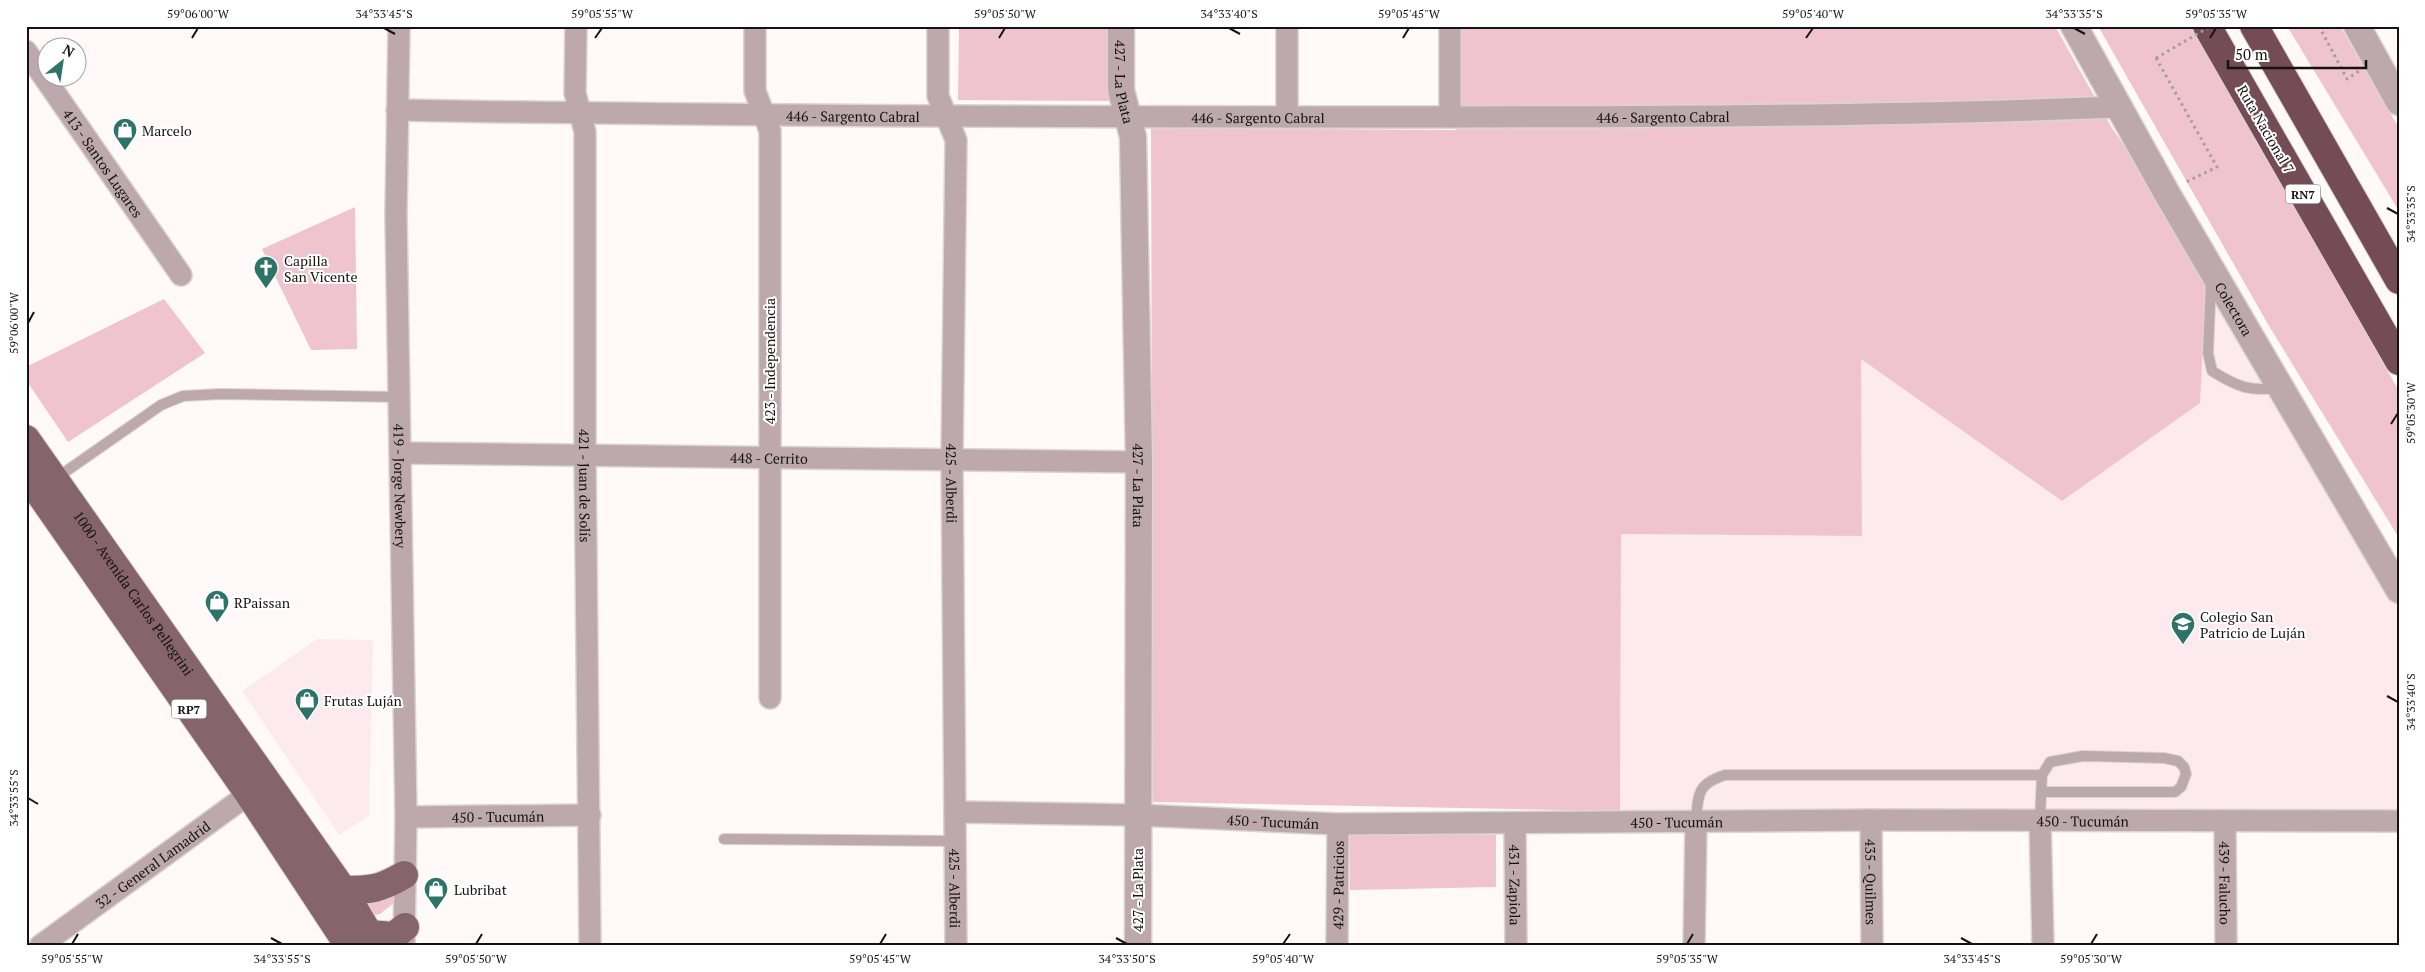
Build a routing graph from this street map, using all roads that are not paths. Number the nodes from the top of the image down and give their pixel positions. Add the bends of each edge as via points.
1 (399, 26) edge
2 (576, 26) edge
3 (755, 26) edge
4 (938, 26) edge
5 (1121, 26) edge
6 (1287, 26) edge
7 (1450, 26) edge
8 (2074, 26) edge
9 (2207, 26) edge
10 (2254, 26) edge
11 (2357, 26) edge
12 (26, 51) edge
13 (2399, 102) edge
14 (2118, 107) junction
15 (397, 110) junction
16 (580, 113) junction
17 (763, 114) junction
18 (1129, 117) junction
19 (1287, 117) junction
20 (1450, 117) junction
21 (945, 118) junction
22 (2212, 270) junction
23 (180, 275) dead end
24 (2399, 280) edge
25 (2399, 361) edge
26 (2282, 387) junction
27 (398, 397) junction
28 (26, 438) edge
29 (400, 453) junction
30 (585, 455) junction
31 (769, 456) junction
32 (952, 459) junction
33 (1139, 462) junction
34 (36, 486) edge
35 (2399, 590) edge
36 (770, 698) dead end
37 (2042, 775) junction
38 (257, 788) junction
39 (2041, 792) junction
40 (955, 812) junction
41 (590, 815) junction
42 (1137, 815) junction
43 (406, 817) junction
44 (1871, 820) junction
45 (2040, 820) junction
46 (2224, 822) junction
47 (2399, 822) edge
48 (1696, 823) junction
49 (1338, 824) junction
50 (1515, 824) junction
51 (724, 839) dead end
52 (955, 841) junction
53 (404, 874) junction
54 (343, 890) junction
55 (404, 936) edge
56 (365, 942) edge
57 (40, 946) edge
58 (590, 946) edge
59 (956, 946) edge
60 (1138, 946) edge
61 (1337, 946) edge
62 (1516, 946) edge
63 (1694, 946) edge
64 (1872, 946) edge
65 (2043, 946) edge
66 (2226, 946) edge

1 - 15 street, 419 - Jorge Newbery
2 - 16 street, 421 - Juan de Solís via 575,93
3 - 17 street, 423 - Independencia via 755,91
4 - 21 street, 425 - Alberdi via 938,96
5 - 18 street, 427 - La Plata via 1120,90
6 - 19 street
7 - 20 street
8 - 14 street, Colectora
9 - 25 highway, Ruta Nacional 7 / RN7
10 - 24 highway
11 - 13 street
12 - 23 street, 413 - Santos Lugares
14 - 20 street, 446 - Sargento Cabral via 1941,114
14 - 22 street, Colectora
15 - 16 street, 446 - Sargento Cabral
15 - 27 street, 419 - Jorge Newbery
16 - 17 street, 446 - Sargento Cabral
16 - 30 street, 421 - Juan de Solís via 585,132
17 - 21 street, 446 - Sargento Cabral
17 - 31 street, 423 - Independencia via 770,131
18 - 19 street, 446 - Sargento Cabral
18 - 21 street, 446 - Sargento Cabral
18 - 33 street, 427 - La Plata via 1133,137
19 - 20 street, 446 - Sargento Cabral
21 - 32 street, 425 - Alberdi via 956,140
22 - 26 street, Colectora
22 - 26 lane via 2208,353 2212,371 2233,384 2261,391
26 - 35 street, Colectora
27 - 29 street, 419 - Jorge Newbery
27 - 34 lane via 183,396 161,405
28 - 34 main road, 1000 - Avenida Carlos Pellegrini / RP7
29 - 30 street, 448 - Cerrito
29 - 43 street, 419 - Jorge Newbery
30 - 31 street, 448 - Cerrito
30 - 41 street, 421 - Juan de Solís
31 - 32 street, 448 - Cerrito
31 - 36 street, 423 - Independencia
32 - 33 street, 448 - Cerrito
32 - 40 street, 425 - Alberdi
33 - 42 street, 427 - La Plata
34 - 38 main road, 1000 - Avenida Carlos Pellegrini / RP7
37 - 39 lane
37 - 39 lane via 2050,762 2083,756 2164,758 2178,761 2186,774 2181,787 2175,792
37 - 48 lane via 1725,775 1710,780 1699,792
38 - 54 main road, 1000 - Avenida Carlos Pellegrini / RP7
38 - 56 main road, 1000 - Avenida Carlos Pellegrini / RP7
38 - 57 street, 32 - General Lamadrid
39 - 45 lane
40 - 42 street, 450 - Tucumán
40 - 52 street, 425 - Alberdi
41 - 43 street, 450 - Tucumán
41 - 58 street, 421 - Juan de Solís
42 - 49 street, 450 - Tucumán
42 - 60 street, 427 - La Plata
43 - 53 street, 419 - Jorge Newbery
44 - 45 street, 450 - Tucumán
44 - 48 street, 450 - Tucumán
44 - 64 street, 435 - Quilmes
45 - 46 street, 450 - Tucumán
45 - 65 street
46 - 47 street, 450 - Tucumán
46 - 66 street, 439 - Falucho
48 - 50 street, 450 - Tucumán
48 - 63 street
49 - 50 street, 450 - Tucumán
49 - 61 street, 429 - Patricios
50 - 62 street, 431 - Zapiola
51 - 52 lane
52 - 59 street, 425 - Alberdi
53 - 54 main road via 384,887
53 - 55 street, 419 - Jorge Newbery
54 - 56 main road, 1000 - Avenida Carlos Pellegrini / RP7
55 - 56 main road

